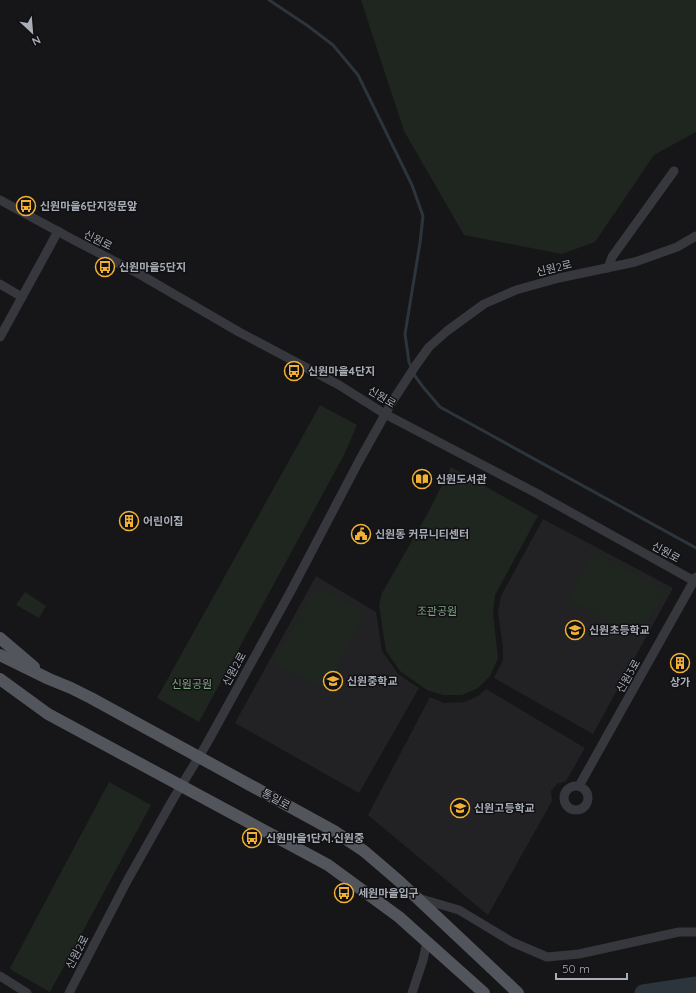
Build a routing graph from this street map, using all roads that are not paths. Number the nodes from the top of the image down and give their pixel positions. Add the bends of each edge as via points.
1 (674, 171) dead end
2 (0, 200) edge
3 (58, 231) junction
4 (696, 236) edge
5 (608, 268) junction
6 (0, 284) edge
7 (22, 297) junction
8 (0, 337) edge
9 (385, 414) junction
10 (695, 580) edge
11 (0, 638) edge
12 (0, 655) edge
13 (0, 679) edge
14 (49, 679) junction
15 (0, 684) edge
16 (13, 688) junction
17 (199, 757) junction
18 (181, 786) junction
19 (579, 786) dead end
20 (417, 898) junction
21 (696, 932) edge
22 (427, 942) junction
23 (0, 976) edge
24 (26, 993) edge
25 (69, 993) edge
26 (412, 993) edge
27 (484, 993) edge
28 (518, 993) edge

1 - 5 street via 612,257
2 - 3 street, 신원로
3 - 7 street
3 - 9 street, 신원로 via 339,385
4 - 5 street, 신원2로 via 677,247 635,262
5 - 9 street, 신원2로 via 516,290 484,304 429,347
6 - 7 street
7 - 8 street
9 - 10 street, 신원로
9 - 17 street, 신원2로
10 - 19 street, 신원3로
11 - 14 main road
12 - 14 main road, 통일로
13 - 16 main road
14 - 17 main road, 통일로 via 91,698
15 - 16 main road
16 - 18 main road via 48,714
17 - 18 street, 신원2로
17 - 20 main road, 통일로 via 334,831 364,851
18 - 22 main road via 328,866 400,917
18 - 25 street, 신원2로 via 127,881
20 - 21 street via 459,910 512,942 547,956 579,954 680,932
20 - 28 main road, 통일로
22 - 26 street
22 - 27 main road
23 - 24 street

